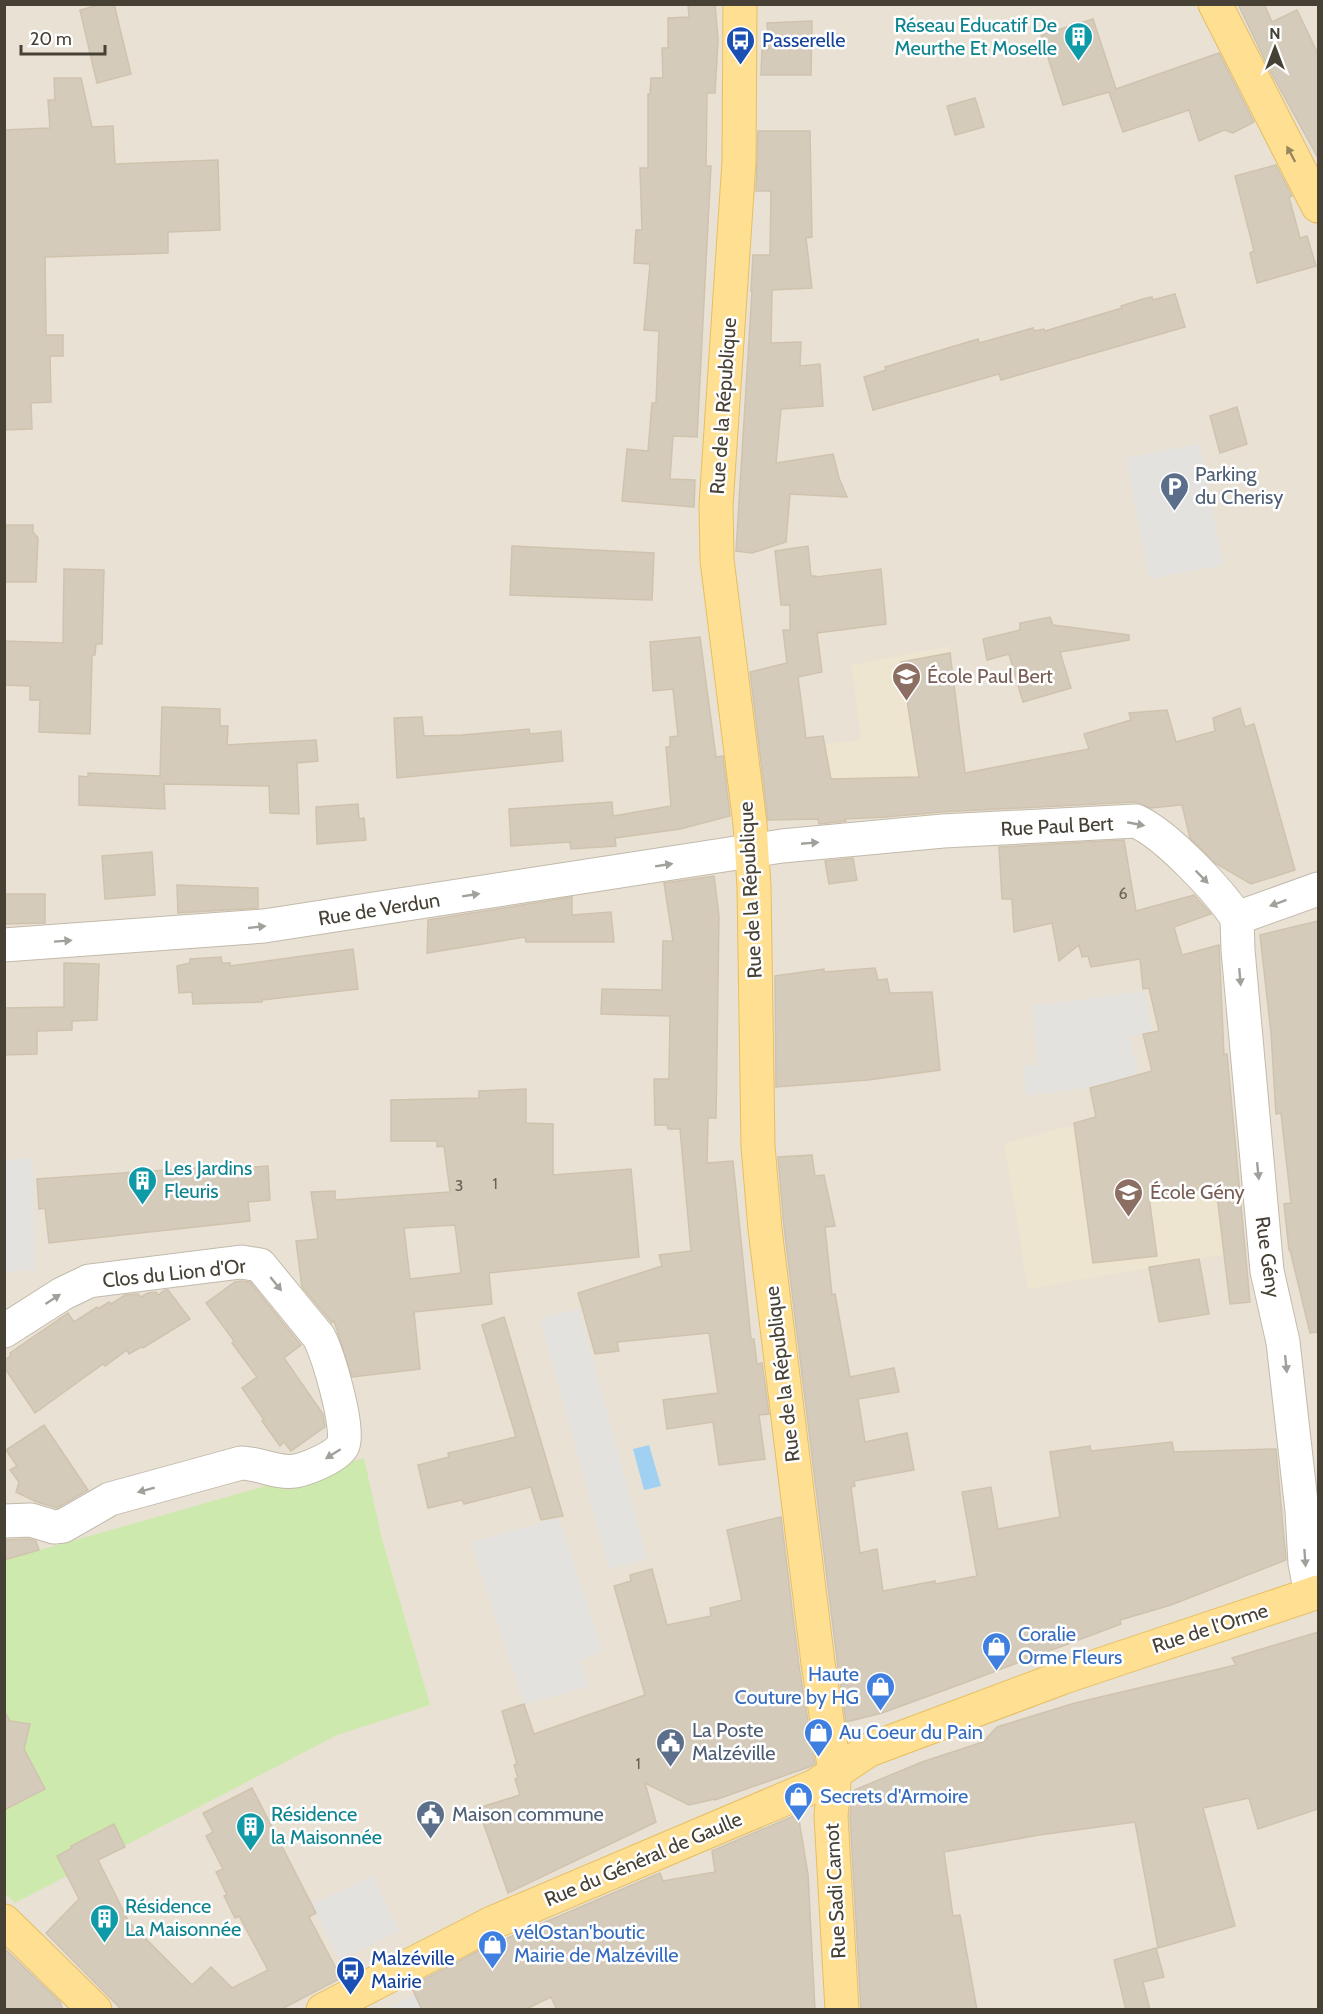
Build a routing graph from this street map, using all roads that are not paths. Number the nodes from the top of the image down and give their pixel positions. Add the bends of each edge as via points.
1 (740, 4) edge
2 (1215, 4) edge
3 (1318, 206) edge
4 (752, 851) junction
5 (1318, 889) edge
6 (1237, 918) junction
7 (4, 945) edge
8 (4, 1331) edge
9 (4, 1521) edge
10 (1315, 1593) edge
11 (835, 1772) junction
12 (4, 1921) edge
13 (95, 2010) edge
14 (323, 2010) edge
15 (842, 2010) edge

1 - 4 main road, Rue de la République via 739,162 716,505 717,560
3 -> 2 main road
4 -> 6 street, Rue Paul Bert via 943,831 1136,821 1164,839
7 -> 4 street, Rue de Verdun via 264,926
4 - 11 main road, Rue de la République via 758,1146 765,1229
5 -> 6 street
6 -> 10 street, Rue Gény via 1268,1271 1283,1342 1305,1563
8 -> 9 street, Clos du Lion d'Or via 88,1281 241,1262 260,1266 325,1349 345,1440 338,1452 297,1471 241,1463 110,1499 63,1526 31,1520
10 - 11 main road, Rue de l'Orme via 1064,1677 869,1750
11 - 14 main road, Rue du Général de Gaulle via 815,1786 492,1923
11 - 15 main road, Rue Sadi Carnot via 831,1816
12 - 13 main road

